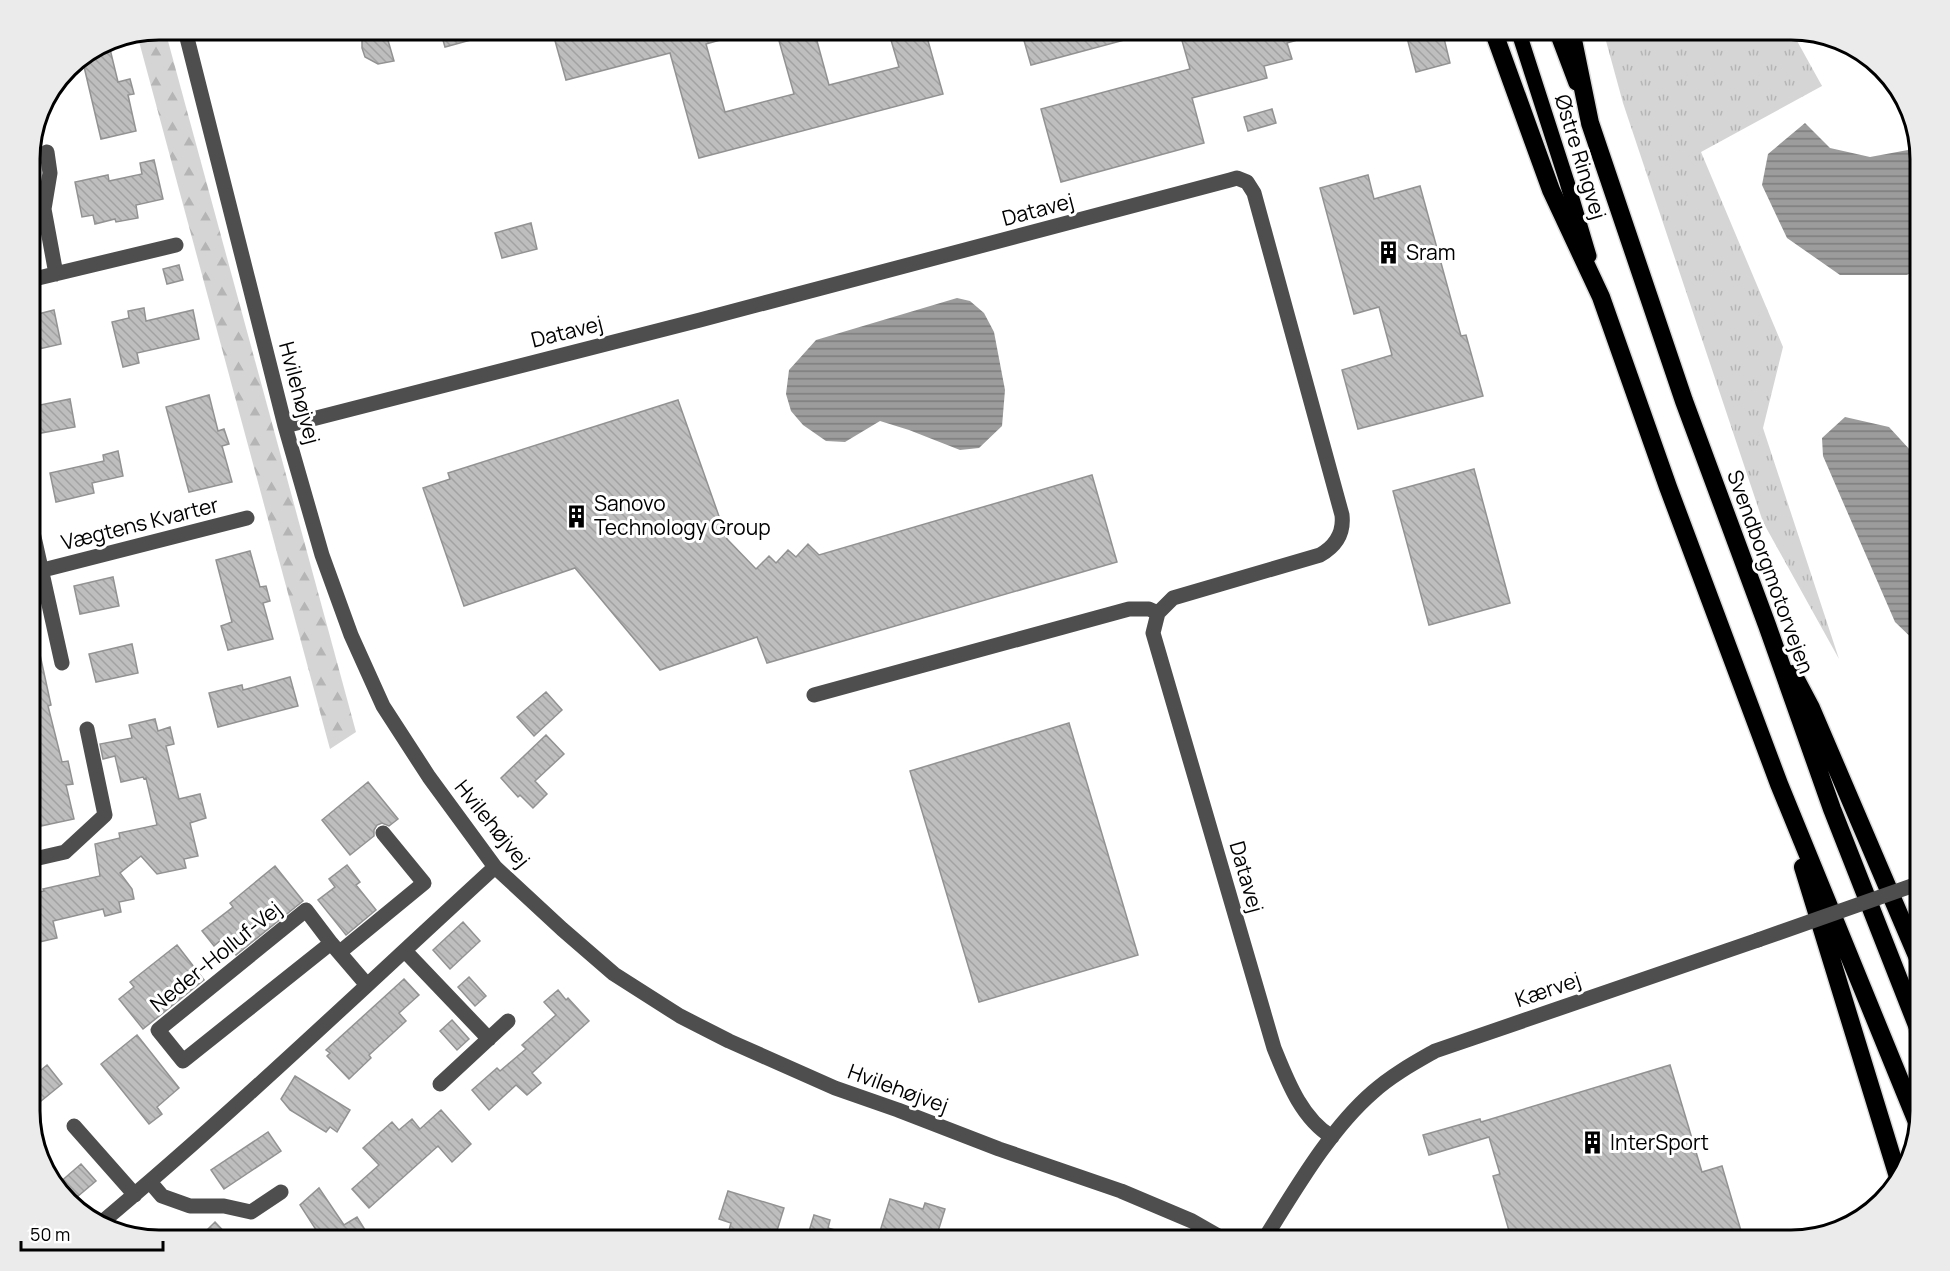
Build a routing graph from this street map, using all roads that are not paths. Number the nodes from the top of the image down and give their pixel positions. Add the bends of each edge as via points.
1 (187, 40) edge
2 (1497, 40) edge
3 (1521, 40) edge
4 (1560, 40) edge
5 (1573, 40) edge
6 (1590, 123) junction
7 (47, 152) dead end
8 (176, 245) dead end
9 (56, 274) junction
10 (41, 277) edge
11 (1601, 297) junction
12 (285, 426) junction
13 (247, 518) dead end
14 (41, 562) edge
15 (43, 570) junction
16 (1158, 614) junction
17 (1767, 625) junction
18 (62, 663) dead end
19 (814, 695) dead end
20 (87, 729) dead end
21 (1779, 784) junction
22 (383, 833) dead end
23 (41, 857) edge
24 (495, 867) junction
25 (1910, 887) edge
26 (1910, 940) edge
27 (335, 947) junction
28 (405, 951) junction
29 (367, 985) junction
30 (1910, 1008) edge
31 (508, 1021) dead end
32 (489, 1039) junction
33 (1868, 1077) junction
34 (440, 1084) dead end
35 (1910, 1105) edge
36 (74, 1126) dead end
37 (1332, 1137) junction
38 (1899, 1159) edge
39 (1895, 1168) edge
40 (150, 1182) junction
41 (281, 1192) dead end
42 (135, 1195) junction
43 (107, 1218) edge
44 (1208, 1230) edge
45 (1270, 1230) edge

1 - 12 street, Hvilehøjvej
2 - 11 highway via 1551,190
3 - 11 main road, Østre Ringvej
4 - 6 main road, Østre Ringvej
5 - 6 highway, Svendborgmotorvejen
6 - 17 highway, Svendborgmotorvejen via 1684,401
7 - 9 street via 50,173 44,209
8 - 9 street
9 - 10 street
11 - 21 highway
12 - 16 street, Datavej via 1237,178 1252,188 1342,515 1342,530 1335,544 1320,555 1186,593 1173,598
12 - 24 street, Hvilehøjvej via 322,555 351,635 383,706
13 - 15 street, Vægtens Kvarter
14 - 15 street, Vægtens Kvarter
15 - 18 street, Vægtens Kvarter
16 - 19 street via 1149,609 1129,609
16 - 37 street, Datavej via 1153,633 1157,650 1274,1048 1292,1090
17 - 26 highway via 1811,708
17 - 30 highway, Svendborgmotorvejen via 1832,809
20 - 23 street via 105,815 65,852
21 - 33 highway
21 - 35 highway
22 - 27 street, Neder-Holluf-Vej via 424,884
24 - 28 street
24 - 44 street, Hvilehøjvej via 614,974 719,1036 835,1088 1121,1191
25 - 37 street, Kærvej, bridge via 1435,1051 1399,1071 1372,1093
27 - 27 street, Neder-Holluf-Vej via 183,1061 158,1030 306,910
27 - 29 street, Neder-Holluf-Vej
28 - 29 street
28 - 32 street
29 - 40 street
31 - 32 street
32 - 34 street
33 - 38 highway
33 - 39 highway
36 - 42 street
37 - 45 street, Kærvej
40 - 41 street via 162,1196 190,1206 224,1206 251,1212
40 - 42 street
42 - 43 street

